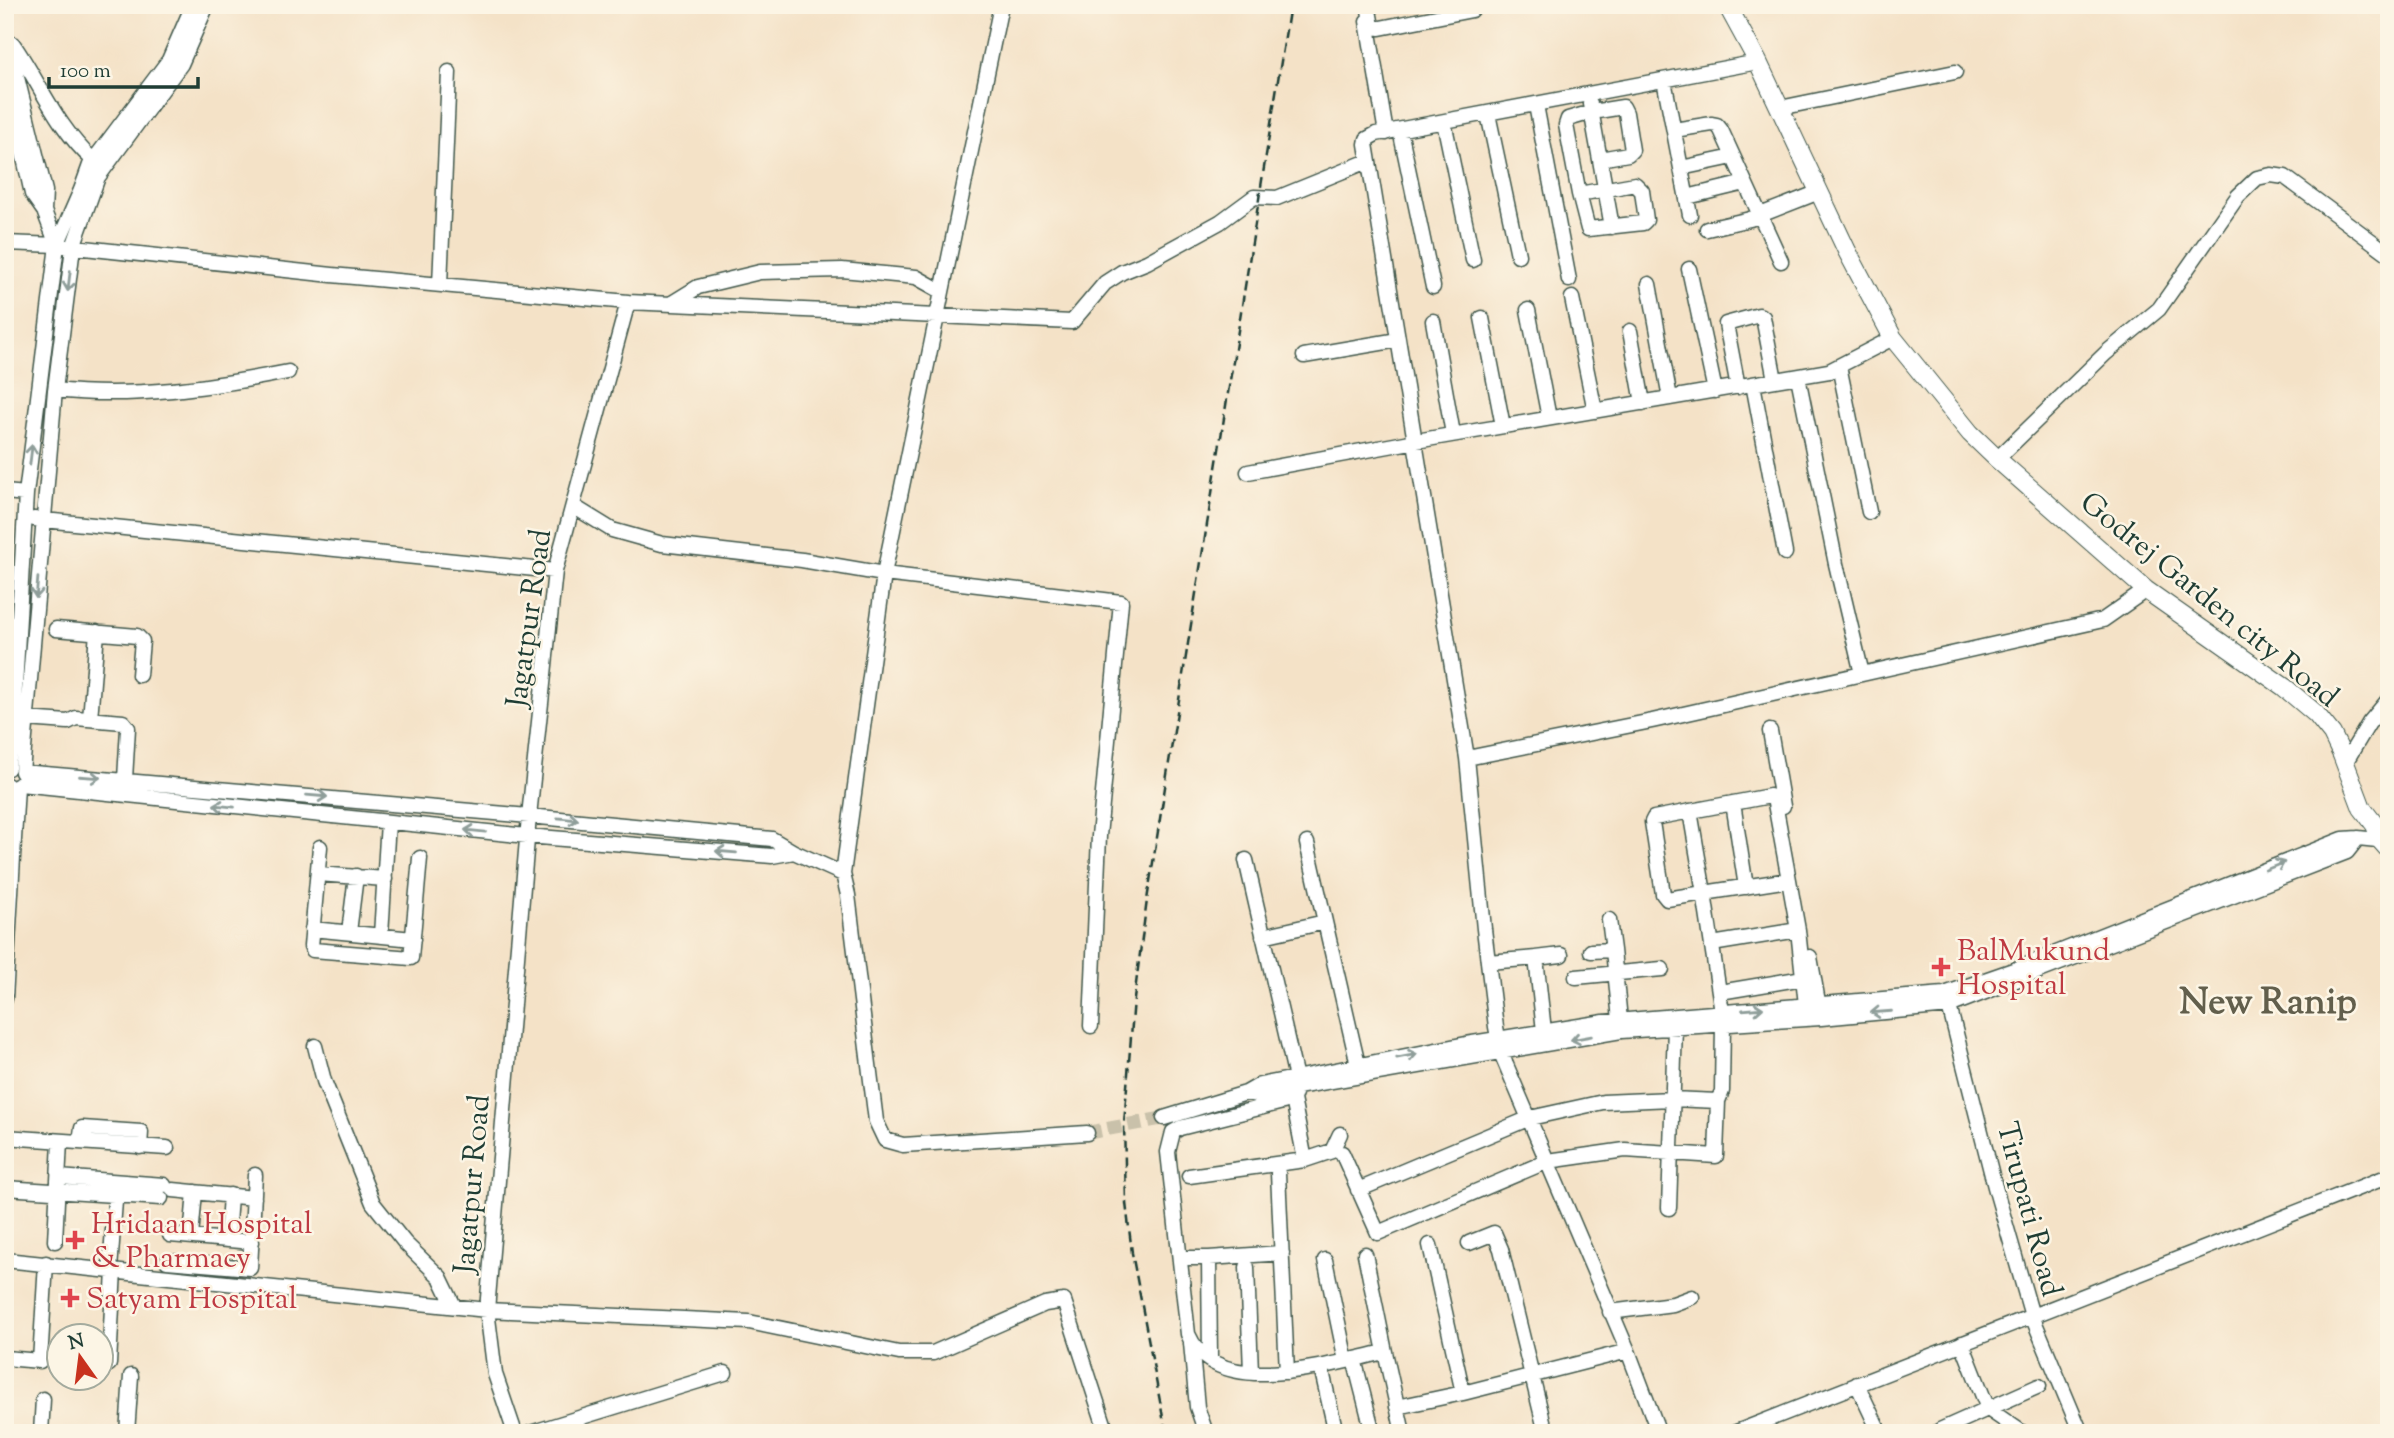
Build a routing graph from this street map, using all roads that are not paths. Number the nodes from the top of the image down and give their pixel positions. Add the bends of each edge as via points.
1 (193, 5) edge
2 (207, 5) edge
3 (1001, 5) edge
4 (1366, 5) edge
5 (1475, 5) edge
6 (1727, 5) edge
7 (1419, 12) edge
8 (5, 44) edge
9 (1758, 62) junction
10 (5, 72) edge
11 (449, 72) dead end
12 (1955, 72) dead end
13 (1664, 80) junction
14 (1589, 94) junction
15 (1536, 105) junction
16 (1780, 108) junction
17 (1592, 112) junction
18 (1488, 114) junction
19 (1444, 122) junction
20 (1674, 130) junction
21 (1393, 132) junction
22 (1733, 157) junction
23 (1600, 159) junction
24 (93, 160) junction
25 (1368, 161) junction
26 (1681, 168) junction
27 (1745, 183) junction
28 (1606, 189) junction
29 (1819, 192) junction
30 (1579, 194) junction
31 (1686, 197) junction
32 (44, 211) junction
33 (1690, 215) dead end
34 (1760, 215) junction
35 (1612, 227) junction
36 (1706, 229) dead end
37 (5, 243) edge
38 (58, 245) junction
39 (73, 247) junction
40 (2389, 254) edge
41 (1518, 255) dead end
42 (1473, 260) dead end
43 (1781, 261) dead end
44 (1689, 269) dead end
45 (1569, 279) dead end
46 (1649, 284) dead end
47 (440, 285) junction
48 (1433, 287) dead end
49 (941, 291) junction
50 (1573, 298) dead end
51 (628, 302) junction
52 (670, 303) junction
53 (1528, 310) dead end
54 (935, 316) junction
55 (1482, 318) dead end
56 (1433, 321) dead end
57 (1630, 331) dead end
58 (1893, 338) junction
59 (1398, 340) junction
60 (1304, 356) dead end
61 (1839, 366) junction
62 (288, 372) dead end
63 (1798, 377) junction
64 (1775, 380) junction
65 (1753, 384) junction
66 (1738, 387) junction
67 (55, 390) junction
68 (1715, 391) junction
69 (1670, 398) junction
70 (1643, 403) junction
71 (1595, 411) junction
72 (1549, 418) junction
73 (1503, 426) junction
74 (1453, 434) junction
75 (1416, 440) junction
76 (1997, 459) junction
77 (1248, 472) dead end
78 (5, 492) edge
79 (26, 494) junction
80 (573, 506) junction
81 (1869, 512) dead end
82 (25, 519) junction
83 (42, 520) junction
84 (1785, 553) dead end
85 (555, 571) junction
86 (884, 575) junction
87 (2146, 590) junction
88 (56, 629) dead end
89 (12, 630) edge
90 (97, 632) junction
91 (1862, 674) junction
92 (139, 675) dead end
93 (2389, 699) edge
94 (27, 714) junction
95 (83, 719) junction
96 (1769, 732) dead end
97 (1467, 758) junction
98 (2345, 763) junction
99 (12, 778) edge
100 (125, 779) junction
101 (1733, 803) junction
102 (5, 807) edge
103 (1690, 811) junction
104 (529, 816) junction
105 (388, 822) junction
106 (690, 831) junction
107 (527, 836) junction
108 (2384, 838) edge
109 (1307, 843) dead end
110 (320, 848) dead end
111 (687, 849) junction
112 (794, 852) junction
113 (420, 858) dead end
114 (1246, 860) dead end
115 (318, 874) junction
116 (843, 874) junction
117 (356, 876) junction
118 (385, 879) junction
119 (1789, 880) junction
120 (1746, 887) junction
121 (1704, 893) junction
122 (1609, 920) dead end
123 (1325, 922) junction
124 (312, 929) junction
125 (1798, 930) junction
126 (349, 932) junction
127 (381, 935) junction
128 (1263, 936) junction
129 (413, 939) junction
130 (1712, 944) junction
131 (1612, 950) junction
132 (1536, 958) junction
133 (1488, 962) junction
134 (1662, 969) dead end
135 (1615, 973) junction
136 (1576, 977) dead end
137 (1803, 978) junction
138 (1720, 992) junction
139 (5, 999) edge
140 (1947, 1000) junction
141 (1815, 1009) junction
142 (1723, 1018) junction
143 (1620, 1020) junction
144 (1091, 1026) dead end
145 (1675, 1027) junction
146 (1544, 1031) junction
147 (315, 1046) dead end
148 (1500, 1046) junction
149 (1359, 1065) junction
150 (1295, 1088) junction
151 (1672, 1099) junction
152 (1718, 1101) junction
153 (1164, 1118) tunnel mouth
154 (1530, 1118) junction
155 (1087, 1133) tunnel mouth
156 (1340, 1134) dead end
157 (5, 1137) edge
158 (60, 1141) junction
159 (167, 1149) dead end
160 (1342, 1153) dead end
161 (1671, 1153) junction
162 (1305, 1160) junction
163 (1548, 1161) junction
164 (1278, 1173) dead end
165 (256, 1175) dead end
166 (1189, 1176) dead end
167 (2389, 1176) edge
168 (58, 1184) junction
169 (5, 1188) edge
170 (116, 1188) junction
171 (1358, 1190) junction
172 (195, 1192) junction
173 (230, 1195) junction
174 (254, 1198) junction
175 (1669, 1208) dead end
176 (170, 1235) dead end
177 (191, 1237) junction
178 (208, 1238) junction
179 (227, 1240) junction
180 (55, 1241) dead end
181 (252, 1242) junction
182 (1469, 1243) dead end
183 (1430, 1245) dead end
184 (1282, 1253) junction
185 (1365, 1254) dead end
186 (1181, 1258) junction
187 (1209, 1258) junction
188 (5, 1260) edge
189 (1325, 1260) dead end
190 (167, 1261) dead end
191 (46, 1263) junction
192 (1247, 1268) dead end
193 (112, 1270) junction
194 (206, 1272) junction
195 (1692, 1297) dead end
196 (453, 1306) junction
197 (487, 1310) junction
198 (1610, 1312) junction
199 (2032, 1316) junction
200 (110, 1322) edge
201 (1192, 1343) junction
202 (1962, 1343) junction
203 (1628, 1351) junction
204 (1385, 1352) junction
205 (5, 1358) edge
206 (1210, 1359) junction
207 (1350, 1360) junction
208 (1321, 1367) junction
209 (1251, 1372) junction
210 (1287, 1372) junction
211 (725, 1373) dead end
212 (131, 1376) dead end
213 (1533, 1376) junction
214 (1857, 1384) junction
215 (2039, 1386) dead end
216 (1464, 1393) junction
217 (43, 1399) dead end
218 (1397, 1407) junction
219 (1988, 1409) junction
220 (41, 1433) edge
221 (127, 1433) edge
222 (515, 1433) edge
223 (530, 1433) edge
224 (1107, 1433) edge
225 (1206, 1433) edge
226 (1336, 1433) edge
227 (1373, 1433) edge
228 (1403, 1433) edge
229 (1546, 1433) edge
230 (1659, 1433) edge
231 (1734, 1433) edge
232 (1880, 1433) edge
233 (1941, 1433) edge
234 (2023, 1433) edge
235 (2081, 1433) edge

1 - 24 street via 169,60
2 - 39 street via 181,64 98,177
3 - 49 street
4 - 7 street via 1374,28
4 - 21 street
5 - 7 street via 1472,10
6 - 9 main road, Godrej Garden city Road
8 - 24 street via 14,45 56,116
8 - 32 street via 45,191
9 - 13 street
9 - 16 main road, Godrej Garden city Road
10 - 32 street via 32,194
11 - 47 street
12 - 16 street
13 - 14 street
13 - 20 street
14 - 15 street
14 - 17 street
15 - 18 street
15 - 45 street
16 - 29 main road, Godrej Garden city Road
17 - 23 street
17 - 23 street via 1623,107 1633,146 1628,154
17 - 30 street via 1572,117 1566,125
18 - 19 street
18 - 41 street
19 - 21 street
19 - 42 street
20 - 22 street via 1717,125
20 - 26 street
21 - 25 street via 1367,139
21 - 48 street
22 - 26 street
22 - 27 street
23 - 28 street
24 - 38 street
25 - 54 street via 1277,198 1254,197 1220,222 1105,283 1072,322
25 - 59 street
26 - 31 street
27 - 31 street
27 - 34 street
28 - 30 street
28 - 35 street
28 - 35 street via 1635,184 1642,191 1646,220
29 - 34 street
29 - 58 main road, Godrej Garden city Road
30 - 35 street via 1588,229
31 - 33 street
32 - 38 street
34 - 36 street
34 - 43 street
37 - 38 street
38 - 39 street
79 -> 38 street
39 - 47 street
39 -> 67 street
40 - 76 street via 2285,177 2257,178 2238,196 2159,309 2106,352
44 - 68 street
46 - 69 street
47 - 51 street
49 - 52 street via 916,277 842,270 760,272 698,288
49 - 54 street
50 - 71 street
51 - 52 street
51 - 80 street, Jagatpur Road
52 - 54 street
53 - 72 street
54 - 86 street
55 - 73 street
56 - 74 street
57 - 70 street
58 - 61 street
58 - 76 main road, Godrej Garden city Road via 1970,433
59 - 60 street
59 - 75 street
61 - 63 street
61 - 81 street
62 - 67 street via 129,394
63 - 64 street
63 - 91 street
64 - 65 street
64 - 66 street via 1763,317 1759,316 1726,324
65 - 66 street
65 - 84 street
66 - 68 street
67 - 83 street
68 - 69 street
69 - 70 street
70 - 71 street
71 - 72 street
72 - 73 street
73 - 74 street
74 - 75 street
75 - 77 street
75 - 97 street
76 - 87 main road, Godrej Garden city Road
78 - 79 street
79 - 82 street
80 - 85 street, Jagatpur Road
80 - 86 street via 612,530 662,544 802,560
82 - 83 street
82 - 89 street
83 - 85 street
83 -> 94 street
85 - 104 street, Jagatpur Road
86 - 116 street
86 - 144 street via 1121,602 1099,836
87 - 91 street via 2103,620
87 - 98 main road, Godrej Garden city Road via 2316,714 2332,734
88 - 90 street
89 - 99 street
90 - 92 street via 141,638
90 - 95 street
91 - 97 street
93 - 98 street
94 - 95 street via 68,713
94 - 99 street
95 - 100 street via 127,724
96 - 141 street
97 - 133 street
98 - 108 main road, Godrej Garden city Road via 2362,808
99 -> 100 street
99 - 102 street
105 -> 99 street
99 - 139 street
100 -> 104 street
101 - 103 street
101 - 119 street via 1773,796
101 - 120 street
103 - 121 street
103 - 121 street via 1652,820 1663,894 1667,899
104 -> 106 street
104 - 107 street, Jagatpur Road
107 -> 105 street
105 - 118 street
106 - 111 street
106 - 112 street via 772,839
107 - 111 street
107 - 197 street, Jagatpur Road
108 - 140 street via 2343,839
109 - 123 street
110 - 115 street
112 -> 111 street via 772,856
112 - 116 street
113 - 129 street
114 - 128 street
115 - 117 street
115 - 124 street
116 - 155 street via 876,1121 885,1140 903,1145
117 - 118 street
117 - 126 street
118 - 127 street
119 - 120 street
119 - 125 street
120 - 121 street
121 - 130 street
122 - 131 street
123 - 128 street
123 - 149 street
124 - 126 street
124 - 129 street via 313,950 409,959
125 - 130 street
125 - 137 street
126 - 127 street
127 - 129 street
128 - 150 street
130 - 138 street
131 - 132 street
131 - 135 street
132 - 133 street
132 - 146 street
133 - 148 street
134 - 135 street
135 - 136 street
135 - 143 street
137 - 138 street
137 - 141 street
138 - 142 street
140 - 141 street
140 - 199 street, Tirupati Road
141 - 142 street
142 - 143 street
142 - 145 street
142 - 152 street
143 - 146 street
145 -> 148 street
145 - 151 street
146 - 148 street
147 - 196 street via 324,1081 373,1203 440,1278
149 -> 148 street
148 - 150 street
148 - 154 street
149 - 150 street
150 - 153 street via 1260,1096 1246,1093
150 - 162 street
150 - 186 street via 1172,1132 1168,1152
151 - 152 street
151 - 154 street via 1603,1102
151 - 161 street
152 - 161 street via 1716,1156
154 - 163 street
154 - 171 street
156 - 162 street via 1332,1151
157 - 158 street
158 - 159 street
158 - 168 street
160 - 171 street
161 - 163 street via 1625,1150
161 - 175 street
162 - 166 street
163 - 171 street via 1378,1233
163 - 198 street
164 - 184 street
165 - 174 street
167 - 199 street
168 - 169 street
168 - 170 street
168 - 180 street
170 - 172 street
170 - 193 street
172 - 173 street
172 - 177 street
173 - 174 street
173 - 179 street
174 - 181 street
176 - 177 street
177 - 178 street
178 - 179 street
178 - 194 street
179 - 181 street
181 - 194 street via 250,1268
182 - 213 street via 1494,1233
183 - 216 street
184 - 187 street
184 - 210 street
185 - 204 street
186 - 187 street
186 - 201 street
187 - 206 street
188 - 191 street
189 - 207 street
190 - 194 street
191 - 193 street
191 - 205 street via 40,1361
192 - 209 street
193 - 194 street
193 - 200 street
194 - 196 street
195 - 198 street
196 - 197 street
197 - 222 street, Jagatpur Road via 495,1374
197 - 224 street via 749,1322 880,1350 933,1353 1045,1304 1064,1301
198 - 203 street
199 - 202 street
199 - 235 street, Tirupati Road
201 - 206 street
201 - 225 street via 1196,1408
202 - 214 street
202 - 219 street
203 - 213 street
203 - 230 street
204 - 207 street
204 - 218 street
206 - 209 street via 1228,1370
207 - 208 street
207 - 227 street
208 - 210 street
208 - 226 street
209 - 210 street
211 - 223 street
212 - 221 street
213 - 216 street
213 - 229 street
214 - 231 street
214 - 232 street
215 - 219 street
216 - 218 street
217 - 220 street
218 - 228 street
219 - 233 street
219 - 234 street

